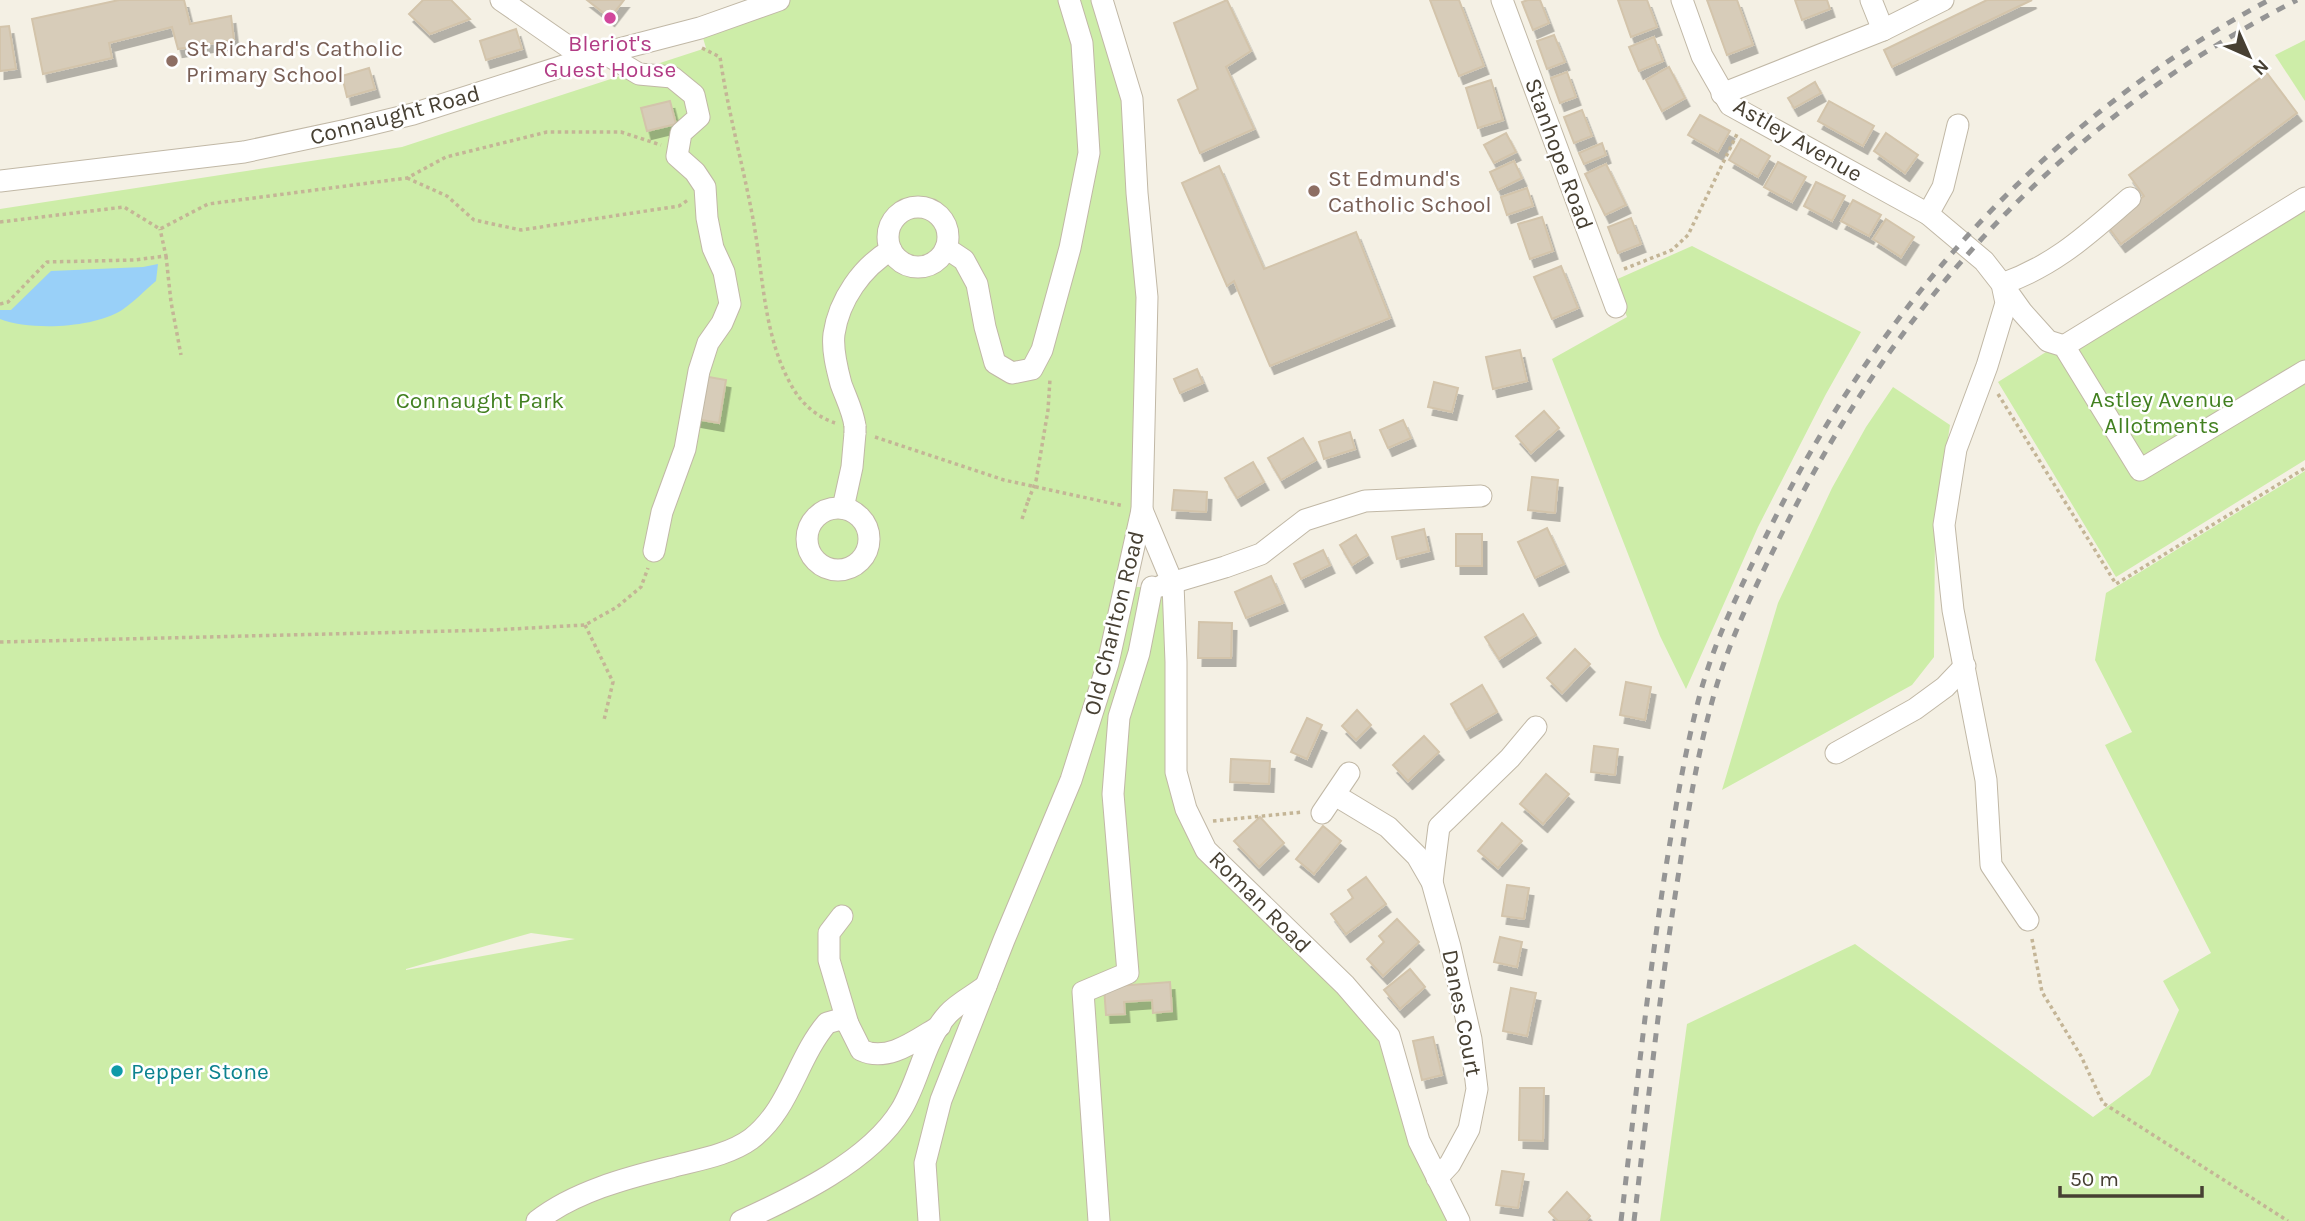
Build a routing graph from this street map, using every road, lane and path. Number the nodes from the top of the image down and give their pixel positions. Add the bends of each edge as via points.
1 (501, 0) edge
2 (779, 0) edge
3 (1069, 0) edge
4 (1102, 0) edge
5 (1502, 0) edge
6 (1682, 0) edge
7 (1871, 0) edge
8 (1943, 0) edge
9 (1883, 30) junction
10 (697, 46) dead end
11 (595, 56) junction
12 (1722, 94) junction
13 (1746, 114) junction
14 (1958, 125) dead end
15 (681, 133) junction
16 (407, 178) junction
17 (0, 181) edge
18 (705, 187) junction
19 (2130, 198) dead end
20 (2305, 198) edge
21 (1928, 214) junction
22 (0, 222) edge
23 (160, 229) junction
24 (946, 248) junction
25 (891, 250) junction
26 (166, 256) junction
27 (1604, 275) junction
28 (2002, 284) junction
29 (0, 304) edge
30 (1616, 307) dead end
31 (2064, 346) junction
32 (1042, 350) junction
33 (181, 355) dead end
34 (1987, 366) junction
35 (2305, 371) edge
36 (854, 429) junction
37 (2305, 468) edge
38 (1481, 496) dead end
39 (843, 508) dead end
40 (1133, 514) junction
41 (1022, 519) dead end
42 (654, 551) joint
43 (1162, 586) junction
44 (1124, 587) junction
45 (585, 625) junction
46 (0, 642) edge
47 (1965, 666) junction
48 (604, 720) dead end
49 (1536, 727) dead end
50 (1836, 753) dead end
51 (1349, 772) dead end
52 (1335, 794) junction
53 (1322, 813) joint
54 (1208, 821) dead end
55 (1388, 827) junction
56 (1439, 827) junction
57 (1432, 882) junction
58 (842, 916) dead end
59 (2028, 919) joint
60 (986, 986) junction
61 (848, 1024) junction
62 (940, 1026) junction
63 (1437, 1178) junction
64 (537, 1221) edge
65 (741, 1221) edge
66 (929, 1221) edge
67 (1099, 1221) edge
68 (1460, 1221) edge
69 (2288, 1221) edge

1 - 11 street
2 - 11 street, Connaught Road via 700,28
3 - 32 street via 1082,44 1088,153 1070,248
4 - 40 street, Old Charlton Road via 1132,99 1147,297
5 - 27 street, Stanhope Road
6 - 12 street, Astley Avenue via 1702,56
7 - 9 street
8 - 9 street
9 - 12 street
10 - 36 path via 720,57 770,330 788,380 804,405 824,419
11 - 15 street via 639,74 672,77 694,95 699,117
11 - 17 street, Connaught Road via 413,114 244,152
12 - 13 street, Astley Avenue
13 - 21 street, Astley Avenue
13 - 27 path via 1688,235 1672,250
14 - 21 street via 1943,187
15 - 16 path via 661,145 621,132 547,132 446,157
15 - 18 street via 677,156
16 - 18 path via 447,196 474,220 522,230 679,206
16 - 23 path via 208,204
18 - 42 street via 713,248 724,272 730,304 699,371 685,449 662,512
19 - 28 street via 2059,258
20 - 31 street
21 - 28 street, Astley Avenue via 1984,261
22 - 23 path via 124,207
23 - 26 path
24 - 25 street via 924,266 905,264
24 - 25 street via 943,219 917,206 892,221
24 - 32 street via 964,260 977,284 995,363 1012,373 1032,369
25 - 36 street via 853,286 834,335
26 - 29 path via 47,262 8,302
26 - 33 path
27 - 30 street, Stanhope Road
28 - 31 street, Astley Avenue via 2048,341
28 - 34 street via 2006,303
31 - 35 street via 2140,470
32 - 41 path, bridge via 1050,380 1036,481
34 - 37 path via 1997,391 2116,584
34 - 47 street via 1956,449 1944,525 1953,610
36 - 39 street
36 - 40 path via 1004,480 1126,506
38 - 43 street via 1365,501 1305,520 1261,554
40 - 43 street, Roman Road
40 - 44 street, Old Charlton Road
42 - 45 path via 642,587
43 - 44 street
43 - 63 street, Roman Road via 1176,662 1176,772 1186,809 1206,850 1345,985 1389,1036 1419,1141
43 - 67 street via 1119,717 1113,794 1128,973 1083,992
44 - 60 street, Old Charlton Road via 1108,663 1072,780
45 - 46 path
45 - 48 path via 613,682
47 - 50 street via 1915,709
47 - 59 street via 1986,780 1991,864
49 - 56 street
51 - 52 street
52 - 53 street
52 - 55 street, Danes Court
53 - 54 path
55 - 56 street, Danes Court via 1414,833
55 - 57 street, Danes Court via 1417,856
56 - 57 street, Danes Court
57 - 63 street, Danes Court via 1463,999 1477,1088 1469,1129
58 - 61 street via 830,933 829,960
59 - 69 path via 2042,992 2103,1102
60 - 62 street via 948,1013
60 - 66 street, Old Charlton Road via 941,1100 925,1163
61 - 62 street via 861,1050 873,1055 907,1046
61 - 64 street via 841,1019 827,1023 779,1108 743,1144 587,1193
62 - 65 street via 901,1112 873,1143 800,1195
63 - 68 street, Roman Road

